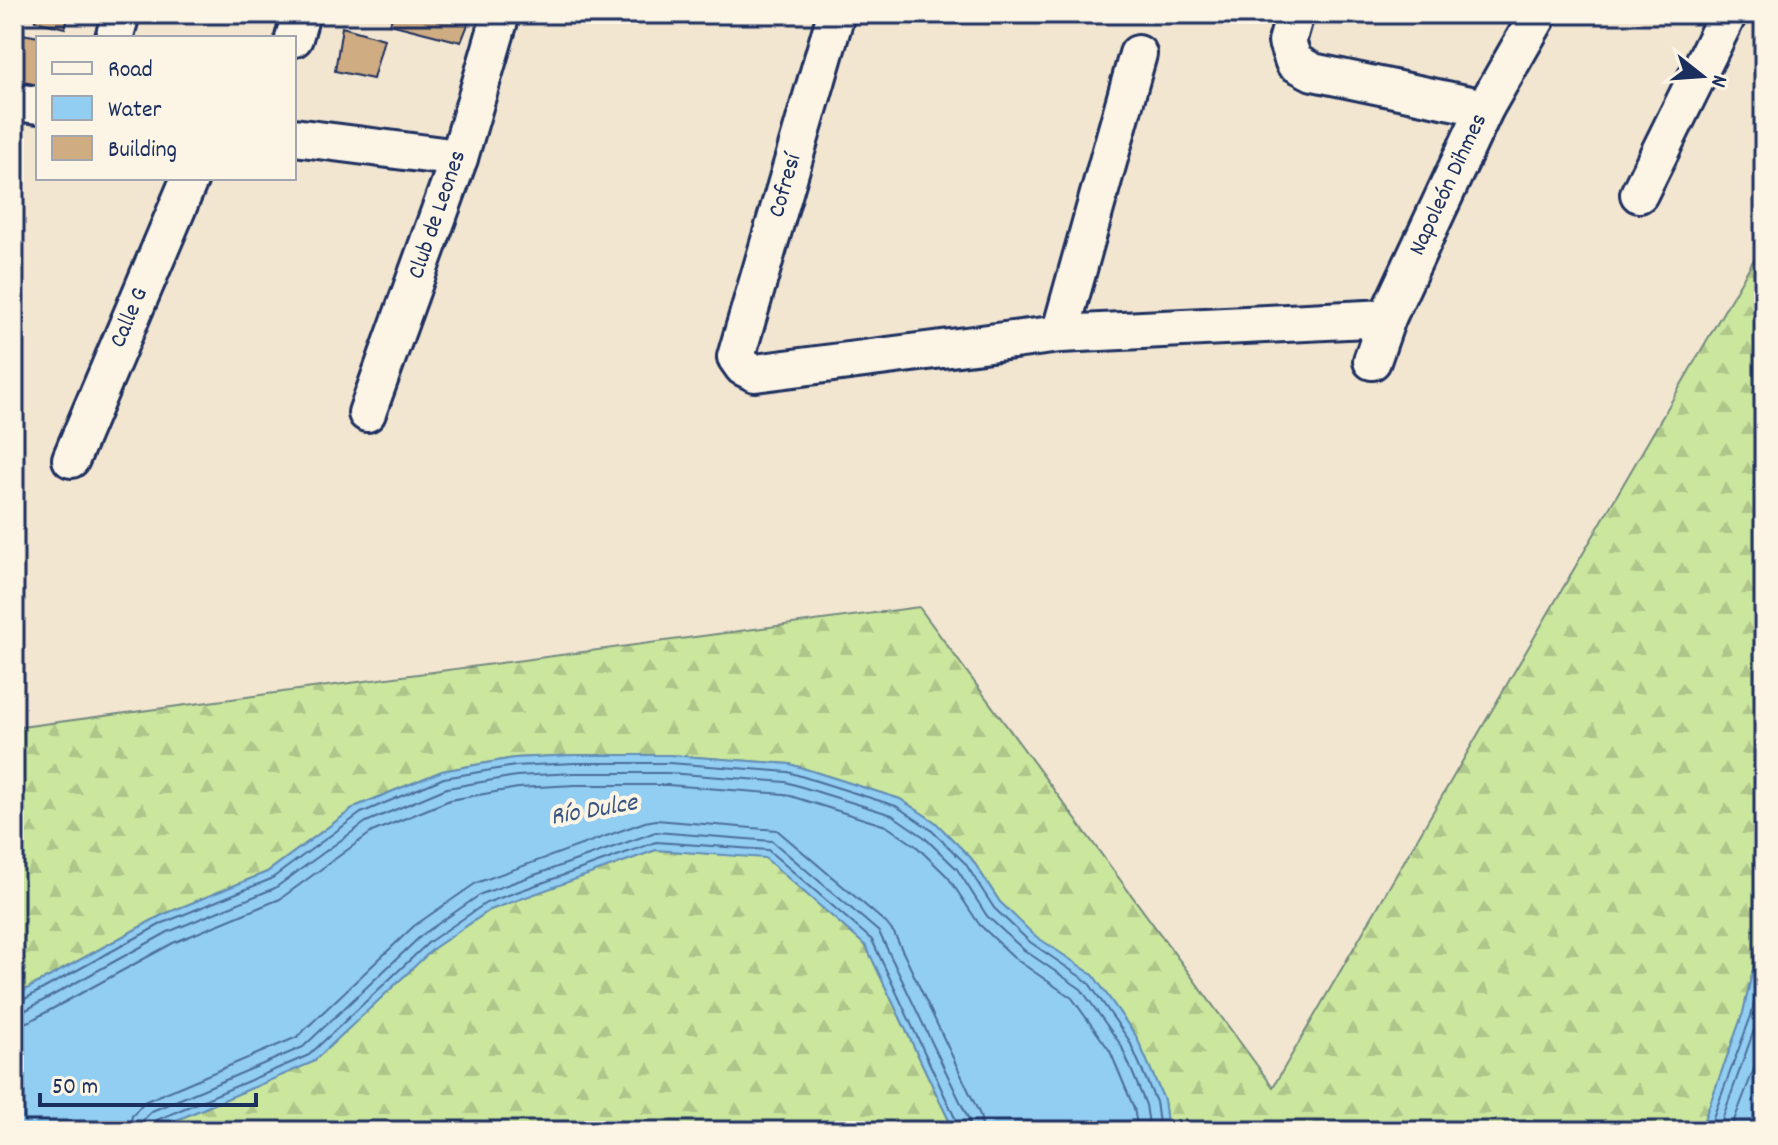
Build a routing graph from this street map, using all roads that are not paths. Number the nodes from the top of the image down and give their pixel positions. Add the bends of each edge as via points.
1 (121, 14) edge
2 (301, 14) edge
3 (501, 14) edge
4 (836, 14) edge
5 (1295, 14) edge
6 (1539, 14) edge
7 (1728, 14) edge
8 (115, 36) edge
9 (295, 36) edge
10 (1138, 54) dead end
11 (14, 102) edge
12 (36, 105) edge
13 (1485, 108) junction
14 (296, 137) edge
15 (459, 158) junction
16 (189, 180) edge
17 (1639, 194) dead end
18 (1387, 318) junction
19 (1060, 334) junction
20 (1372, 361) dead end
21 (367, 413) dead end
22 (71, 459) dead end

1 - 8 street
2 - 9 street
3 - 15 street, Club de Leones
4 - 19 street, Cofresí via 736,357 755,373
5 - 13 street via 1287,42 1294,62 1313,72
6 - 13 street, Napoleón Dihmes
7 - 17 street
10 - 19 street
11 - 12 street
13 - 18 street, Napoleón Dihmes
14 - 15 street
15 - 21 street, Club de Leones
16 - 22 street, Calle G
18 - 19 street
18 - 20 street, Napoleón Dihmes

